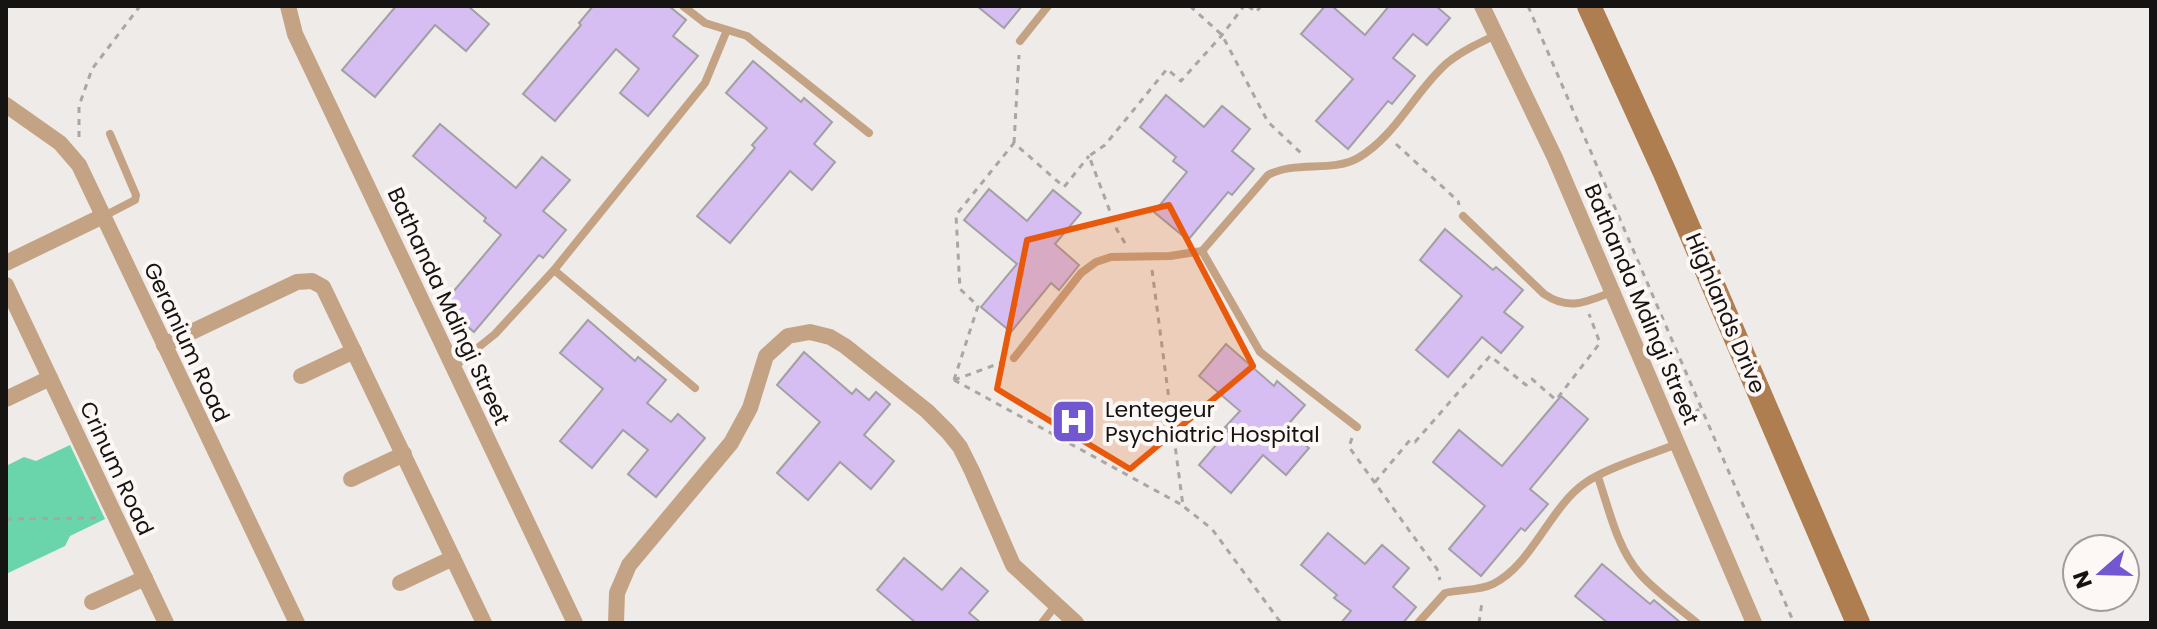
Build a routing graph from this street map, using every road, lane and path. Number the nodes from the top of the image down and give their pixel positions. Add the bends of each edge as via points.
1 (140, 6) edge
2 (288, 6) edge
3 (683, 6) edge
4 (1048, 6) edge
5 (1190, 6) edge
6 (1246, 6) edge
7 (1261, 6) edge
8 (1482, 6) edge
9 (1528, 6) edge
10 (1589, 6) edge
11 (727, 30) junction
12 (1222, 35) junction
13 (1496, 35) junction
14 (1020, 41) joint
15 (6, 105) edge
16 (869, 133) dead end
17 (110, 134) dead end
18 (1385, 136) junction
19 (1014, 143) junction
20 (1089, 156) junction
21 (79, 165) junction
22 (1314, 165) junction
23 (103, 216) junction
24 (1463, 216) joint
25 (1202, 251) junction
26 (1134, 257) junction
27 (1150, 257) junction
28 (6, 263) edge
29 (554, 270) junction
30 (6, 285) edge
31 (1612, 292) junction
32 (1584, 302) junction
33 (164, 345) junction
34 (354, 351) junction
35 (1014, 358) joint
36 (454, 367) junction
37 (301, 376) dead end
38 (50, 378) junction
39 (954, 380) junction
40 (695, 388) dead end
41 (6, 399) edge
42 (1357, 427) joint
43 (1677, 443) junction
44 (404, 454) junction
45 (1598, 477) junction
46 (351, 479) dead end
47 (1375, 482) junction
48 (1183, 506) junction
49 (107, 518) dead end
50 (6, 519) edge
51 (453, 558) junction
52 (145, 578) junction
53 (400, 583) dead end
54 (1475, 588) junction
55 (1445, 593) junction
56 (92, 602) dead end
57 (1055, 606) junction
58 (166, 623) edge
59 (297, 623) edge
60 (484, 623) edge
61 (575, 623) edge
62 (616, 623) edge
63 (1042, 623) edge
64 (1076, 623) edge
65 (1281, 623) edge
66 (1418, 623) edge
67 (1479, 623) edge
68 (1697, 623) edge
69 (1754, 623) edge
70 (1794, 623) edge
71 (1858, 623) edge

1 - 21 path via 92,69 79,106
2 - 36 street, Bathanda Mdingi Street via 295,34
3 - 11 lane via 705,23
4 - 14 lane
5 - 12 path
6 - 7 path via 1256,12
6 - 12 path
8 - 13 street, Bathanda Mdingi Street
9 - 70 path
10 - 71 main road, Highlands Drive
11 - 16 lane via 747,36
11 - 29 lane via 705,83
12 - 20 path via 1181,81 1167,69 1105,145
12 - 22 path via 1268,122
13 - 18 lane via 1447,63
13 - 31 street, Bathanda Mdingi Street
14 - 19 path
15 - 21 street, Geranium Road via 60,143
17 - 23 lane via 136,195
18 - 22 lane via 1358,158
18 - 24 path via 1458,201
19 - 20 path via 1064,187
19 - 39 path via 956,215 960,289 978,306
20 - 26 path via 1117,230
21 - 23 street, Geranium Road
22 - 25 lane via 1268,175
23 - 28 street
23 - 33 street, Geranium Road
24 - 32 lane via 1544,294 1557,303
25 - 27 lane
25 - 42 lane via 1260,352
26 - 27 lane
26 - 35 lane via 1111,257 1081,273
27 - 48 path
29 - 36 lane via 495,334
29 - 40 lane
30 - 38 street, Crinum Road
31 - 32 lane
31 - 43 street, Bathanda Mdingi Street
32 - 47 path via 1600,343 1556,400 1532,379 1526,385 1490,356
33 - 34 street via 305,280 323,287
33 - 59 street, Geranium Road
34 - 37 street
34 - 44 street
35 - 39 path
36 - 61 street, Bathanda Mdingi Street
38 - 41 street
38 - 52 street, Crinum Road
39 - 48 path
42 - 47 path via 1349,447
43 - 45 lane
43 - 69 street, Bathanda Mdingi Street
44 - 46 street
44 - 51 street
45 - 54 lane via 1571,496 1500,580
45 - 68 lane via 1631,562
47 - 55 path via 1437,569
48 - 65 path via 1212,529
49 - 50 path
51 - 53 street
51 - 60 street
52 - 56 street
52 - 58 street, Crinum Road
54 - 55 lane
54 - 67 path via 1483,603
55 - 66 lane
57 - 62 street via 1013,565 972,471 948,432 845,346 810,332 788,336 766,356 737,434 629,565 617,593
57 - 63 lane
57 - 64 street

